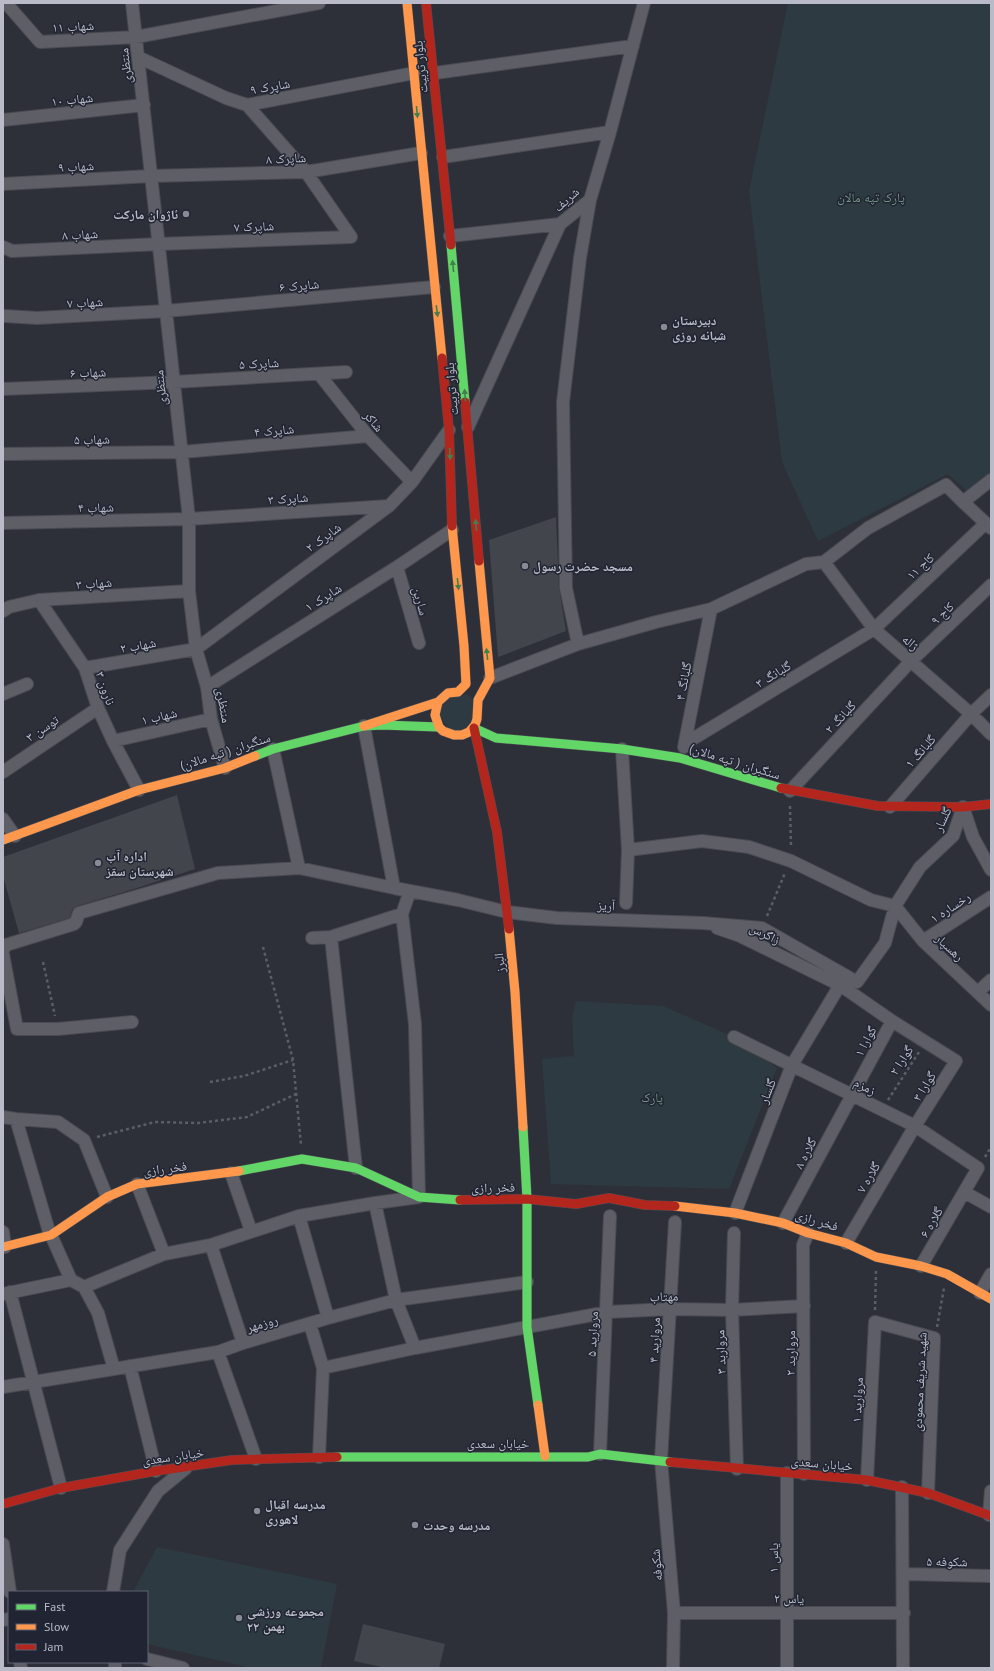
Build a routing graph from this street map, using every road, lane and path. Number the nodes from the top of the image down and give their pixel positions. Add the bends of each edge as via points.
1 (6, 3) edge
2 (132, 3) edge
3 (319, 3) edge
4 (408, 3) edge
5 (426, 3) edge
6 (644, 3) edge
7 (136, 36) junction
8 (633, 46) junction
9 (138, 58) junction
10 (414, 73) junction
11 (435, 73) junction
12 (144, 105) junction
13 (248, 105) junction
14 (3, 120) edge
15 (610, 132) junction
16 (421, 153) junction
17 (442, 157) junction
18 (306, 172) junction
19 (151, 176) junction
20 (3, 184) edge
21 (590, 200) junction
22 (560, 224) junction
23 (450, 236) junction
24 (159, 244) junction
25 (3, 247) edge
26 (434, 287) junction
27 (166, 311) junction
28 (4, 316) edge
29 (346, 372) dead end
30 (319, 374) junction
31 (174, 382) junction
32 (3, 389) edge
33 (468, 427) junction
34 (449, 430) junction
35 (368, 436) junction
36 (182, 452) junction
37 (3, 454) edge
38 (991, 480) edge
39 (412, 482) junction
40 (963, 502) junction
41 (389, 506) junction
42 (189, 519) junction
43 (3, 523) edge
44 (988, 526) edge
45 (452, 530) junction
46 (824, 562) junction
47 (397, 567) junction
48 (991, 585) edge
49 (189, 591) junction
50 (39, 600) junction
51 (711, 609) junction
52 (3, 611) edge
53 (874, 629) junction
54 (419, 643) dead end
55 (578, 644) junction
56 (196, 649) junction
57 (912, 661) junction
58 (85, 668) junction
59 (490, 678) junction
60 (27, 684) dead end
61 (208, 687) junction
62 (458, 692) junction
63 (3, 694) edge
64 (991, 695) edge
65 (438, 702) junction
66 (476, 704) junction
67 (98, 708) junction
68 (972, 714) junction
69 (211, 719) junction
70 (364, 726) junction
71 (438, 727) junction
72 (474, 728) junction
73 (991, 734) edge
74 (113, 741) junction
75 (686, 743) junction
76 (273, 749) junction
77 (622, 749) junction
78 (680, 758) junction
79 (225, 768) junction
80 (3, 772) edge
81 (139, 790) junction
82 (790, 791) junction
83 (991, 804) edge
84 (890, 807) junction
85 (963, 807) junction
86 (3, 819) edge
87 (15, 836) junction
88 (3, 840) edge
89 (628, 850) junction
90 (299, 868) junction
91 (991, 870) edge
92 (394, 888) junction
93 (410, 891) junction
94 (991, 897) edge
95 (626, 903) dead end
96 (895, 906) junction
97 (507, 912) junction
98 (402, 914) junction
99 (703, 923) junction
100 (331, 937) junction
101 (312, 938) dead end
102 (923, 941) junction
103 (263, 947) dead end
104 (3, 950) edge
105 (3, 954) edge
106 (43, 962) dead end
107 (991, 980) edge
108 (857, 982) joint
109 (840, 985) junction
110 (978, 992) junction
111 (991, 1005) edge
112 (892, 1021) junction
113 (132, 1022) dead end
114 (58, 1029) junction
115 (734, 1037) dead end
116 (926, 1042) junction
117 (293, 1060) junction
118 (956, 1061) joint
119 (792, 1065) junction
120 (210, 1082) dead end
121 (296, 1094) junction
122 (852, 1095) junction
123 (881, 1110) junction
124 (3, 1117) edge
125 (16, 1120) junction
126 (915, 1126) junction
127 (84, 1140) junction
128 (302, 1160) junction
129 (356, 1168) junction
130 (978, 1168) joint
131 (231, 1173) junction
132 (137, 1184) junction
133 (964, 1192) junction
134 (107, 1197) junction
135 (419, 1197) junction
136 (527, 1199) junction
137 (375, 1203) junction
138 (991, 1207) edge
139 (735, 1213) junction
140 (299, 1216) junction
141 (610, 1216) dead end
142 (675, 1222) dead end
143 (783, 1224) junction
144 (251, 1231) junction
145 (3, 1232) edge
146 (734, 1233) dead end
147 (808, 1233) junction
148 (51, 1235) junction
149 (846, 1243) junction
150 (211, 1245) junction
151 (4, 1247) edge
152 (164, 1254) junction
153 (876, 1257) junction
154 (921, 1266) junction
155 (947, 1274) junction
156 (991, 1274) edge
157 (71, 1280) junction
158 (527, 1282) junction
159 (84, 1287) junction
160 (6, 1293) edge
161 (980, 1293) junction
162 (991, 1299) edge
163 (396, 1300) junction
164 (804, 1306) junction
165 (670, 1309) junction
166 (732, 1310) junction
167 (608, 1312) junction
168 (328, 1318) junction
169 (875, 1322) junction
170 (310, 1324) junction
171 (527, 1327) junction
172 (934, 1338) junction
173 (242, 1342) junction
174 (415, 1348) junction
175 (218, 1352) junction
176 (130, 1366) junction
177 (114, 1368) junction
178 (323, 1368) junction
179 (33, 1381) junction
180 (3, 1387) edge
181 (600, 1454) junction
182 (545, 1456) junction
183 (319, 1457) junction
184 (256, 1459) junction
185 (661, 1460) junction
186 (186, 1468) junction
187 (737, 1470) junction
188 (156, 1471) junction
189 (787, 1473) junction
190 (804, 1474) junction
191 (867, 1480) junction
192 (902, 1487) junction
193 (60, 1488) junction
194 (991, 1491) edge
195 (928, 1493) junction
196 (3, 1504) edge
197 (990, 1515) edge
198 (3, 1544) edge
199 (903, 1574) junction
200 (991, 1576) edge
201 (10, 1591) edge
202 (113, 1591) edge
203 (786, 1612) junction
204 (674, 1613) junction
205 (904, 1613) junction
206 (148, 1659) edge
207 (183, 1668) edge
208 (672, 1668) edge
209 (787, 1668) edge
210 (904, 1668) edge

1 - 7 street, شهاب ۱۱ via 40,42
2 - 7 street, منتظری
3 - 7 street
4 - 10 street, بلوار تربیت
5 - 11 street, بلوار تربیت
6 - 8 street, شریف
7 - 9 street, منتظری
8 - 11 street
8 - 15 street, شریف
9 - 12 street, منتظری
9 - 13 street, شاپرک ۹ via 226,98
10 - 13 street, شاپرک ۹
10 -> 16 street, بلوار تربیت
11 - 17 street, بلوار تربیت
12 - 14 street, شهاب ۱۰
12 - 19 street, منتظری
13 - 18 street
15 - 17 street
15 - 21 street, شریف
16 - 18 street, شاپرک ۸
16 - 26 street, بلوار تربیت
17 - 23 street, بلوار تربیت
18 - 19 street, شاپرک ۸
18 - 24 street, شاپرک ۷ via 351,237
19 - 20 street, شهاب ۹
19 - 24 street, منتظری
21 - 22 street, شریف
21 - 55 street via 580,258 563,402 566,588
22 - 23 street
22 - 33 street, شریف
33 -> 23 street, بلوار تربیت
24 - 25 street, شهاب ۸ via 12,251
24 - 27 street, منتظری
26 - 27 street, شاپرک ۶
26 -> 34 street, بلوار تربیت
27 - 28 street, شهاب ۷ via 37,318
27 - 31 street, منتظری
29 - 30 street, شاپرک ۵
30 - 31 street, شاپرک ۵
30 - 35 street, شاکر
31 - 32 street, شهاب ۶
31 - 36 street, منتظری
59 -> 33 street, بلوار تربیت
34 - 39 street, شاپرک ۲
34 -> 45 street, بلوار تربیت
35 - 36 street, شاپرک ۴
35 - 39 street, شاکر
36 - 37 street, شهاب ۵
36 - 42 street, منتظری
38 - 40 street
39 - 41 street, شاپرک ۲
40 - 44 street
40 - 46 street via 946,484 868,528
41 - 42 street, شاپرک ۳
41 - 56 street, شاپرک ۲
42 - 43 street, شهاب ۴
42 - 49 street, منتظری
44 - 53 street, کاج ۱۱
45 - 47 street, شاپرک ۱
45 -> 62 street, بلوار تربیت via 466,684
46 - 51 street via 806,564
46 - 53 street, ژاله
47 - 54 street, سارین
47 - 61 street, شاپرک ۱
48 - 57 street, کاج ۹
49 - 50 street, شهاب ۳
49 - 56 street, منتظری
50 - 52 street, شهاب ۳ via 9,607
50 - 58 street, نارون ۳
51 - 55 street
51 - 75 street, گلبانگ ۴
53 - 57 street, ژاله
53 - 75 street, گلبانگ ۳
55 - 59 street
56 - 58 street, شهاب ۲
56 - 61 street, منتظری
57 - 68 street, ژاله
57 - 82 street, گلبانگ ۲
58 - 67 street, نارون ۳
59 - 66 street
60 - 63 street
61 - 69 street, منتظری
62 - 65 street via 448,693
62 - 66 street via 467,694
64 - 68 street, گلبانگ ۱
65 - 70 street
65 - 71 street via 434,717
66 - 72 street via 479,717
67 - 74 street, نارون ۳
67 - 80 street, توسن ۳
68 - 73 street, ژاله
68 - 84 street, گلبانگ ۱
69 - 74 street, شهاب ۱
69 - 79 street, منتظری
70 - 71 street, سنگبران ( تپه مالان)
70 - 76 street, سنگبران ( تپه مالان)
70 - 92 street
71 - 72 street via 454,736 468,733
72 - 77 street, سنگبران ( تپه مالان) via 496,738
72 - 97 street, البرز via 497,832
74 - 81 street, نارون ۳
75 - 78 street, گلبانگ ۴
76 - 79 street, سنگبران ( تپه مالان)
76 - 90 street
77 - 78 street, سنگبران ( تپه مالان)
77 - 89 street
78 - 82 street, سنگبران ( تپه مالان)
79 - 81 street, سنگبران ( تپه مالان)
81 - 87 street, سنگبران ( تپه مالان)
82 - 84 street, سنگبران ( تپه مالان)
83 - 85 street, سنگبران ( تپه مالان)
84 - 85 street, سنگبران ( تپه مالان)
85 - 91 street via 973,836
85 - 96 street, گلسار via 953,836 920,867
86 - 87 street
87 - 88 street, سنگبران ( تپه مالان)
89 - 95 street
89 - 96 street via 702,841 749,847 791,861 871,900
90 - 92 street, آریز
90 - 104 street, آریز via 218,873 79,913 74,924 6,945
92 - 93 street, آریز
93 - 97 street, آریز
93 - 98 street
94 - 102 street, رخساره ۱
96 - 102 street, رهسپار
96 - 108 street, گلسار via 885,943
97 - 99 street, آریز via 557,918
97 - 136 street, البرز via 515,992
98 - 100 street
98 - 135 street via 415,1024
99 - 108 street, زاگرس via 762,928
99 - 109 street, زاگرس via 740,936
100 - 101 street
100 - 129 street
102 - 110 street, رهسپار
103 - 117 path
105 - 114 street via 17,1029
106 - 114 path
107 - 110 street
109 - 112 street, زاگرس
109 - 119 street, گلسار
110 - 111 street, رهسپار
112 - 116 street, زاگرس
112 - 122 street, گوارا ۱
113 - 114 street
115 - 119 street, زمزم
116 - 118 street, زاگرس
116 - 123 path, گوارا ۲
117 - 120 path via 244,1076
117 - 121 path
118 - 126 street, گوارا ۳
119 - 122 street, زمزم
119 - 139 street, گلسار
121 - 127 path via 247,1117 198,1123 155,1122
121 - 128 path
122 - 123 street, زمزم
122 - 143 street, گلاره ۸
123 - 126 street, زمزم
124 - 125 street
125 - 127 street via 58,1122
125 - 148 street
126 - 130 street, زمزم
126 - 149 street, گلاره ۷
127 - 134 street
128 - 129 street, فخر رازی
128 - 131 street, فخر رازی
129 - 135 street, فخر رازی
130 - 133 street, گلاره ۶
131 - 132 street, فخر رازی
131 - 144 street
132 - 134 street, فخر رازی
132 - 152 street
133 - 138 street
133 - 154 street, گلاره ۶
134 - 148 street, فخر رازی
135 - 136 street, فخر رازی via 463,1200
135 - 137 street
136 - 139 street, فخر رازی via 576,1204 609,1198 645,1205 670,1205
136 - 158 street, البرز
137 - 140 street
137 - 163 street
139 - 143 street, فخر رازی
140 - 144 street
140 - 168 street
141 - 167 street, مروارید ۵
142 - 165 street, مروارید ۴
143 - 147 street, فخر رازی
144 - 150 street
145 - 151 street
146 - 166 street, مرواربد ۳
147 - 149 street, فخر رازی
147 - 164 street, مروارید ۲ via 803,1245
148 - 151 street, فخر رازی
148 - 157 street
149 - 153 street, فخر رازی
150 - 152 street
150 - 173 street
152 - 159 street
153 - 154 street, فخر رازی
153 - 169 path
154 - 155 street, فخر رازی
155 - 161 street, فخر رازی
155 - 172 path, شهید شریف محمودی
156 - 161 street
157 - 159 street
157 - 160 street
158 - 163 street, روزمهر
158 - 171 street, البرز
159 - 177 street via 98,1313
160 - 179 street
161 - 162 street, فخر رازی
163 - 168 street, روزمهر
163 - 174 street
164 - 166 street, مهتاب
164 - 190 street, مروارید ۲
165 - 166 street, مهتاب
165 - 167 street, مهتاب
165 - 185 street, مروارید ۴
166 - 187 street, مرواربد ۳
167 - 171 street, مهتاب
167 - 181 street, مروارید ۵
168 - 170 street, روزمهر
169 - 172 street
169 - 191 street, مروارید ۱
170 - 173 street, روزمهر
170 - 178 street
171 - 174 street, مهتاب
171 - 182 street, البرز
172 - 195 street, شهید شریف محمودی
173 - 175 street, روزمهر
174 - 178 street, مهتاب
175 - 176 street, روزمهر
175 - 184 street
176 - 177 street, روزمهر
176 - 188 street
177 - 179 street, روزمهر
178 - 183 street
179 - 180 street, روزمهر
179 - 193 street
181 - 182 street, خیابان سعدی
181 - 185 street, خیابان سعدی
182 - 183 street, خیابان سعدی
183 - 184 street, خیابان سعدی
184 - 186 street, خیابان سعدی via 232,1460
185 - 187 street, خیابان سعدی
185 - 204 street, شکوفه
186 - 188 street, خیابان سعدی
186 - 202 street via 158,1491 120,1550
187 - 189 street, خیابان سعدی
188 - 193 street, خیابان سعدی
189 - 190 street, خیابان سعدی
189 - 203 street, یاس ۱
190 - 191 street, خیابان سعدی
191 - 192 street, خیابان سعدی
192 - 195 street, خیابان سعدی
192 - 199 street
193 - 196 street, خیابان سعدی
194 - 197 street
195 - 197 street, خیابان سعدی
198 - 201 street
199 - 200 street, شکوفه ۵
199 - 205 street
203 - 204 street, یاس ۲
203 - 205 street, یاس ۲
203 - 209 street, یاس ۱
204 - 208 street, شکوفه
205 - 210 street
206 - 207 street

